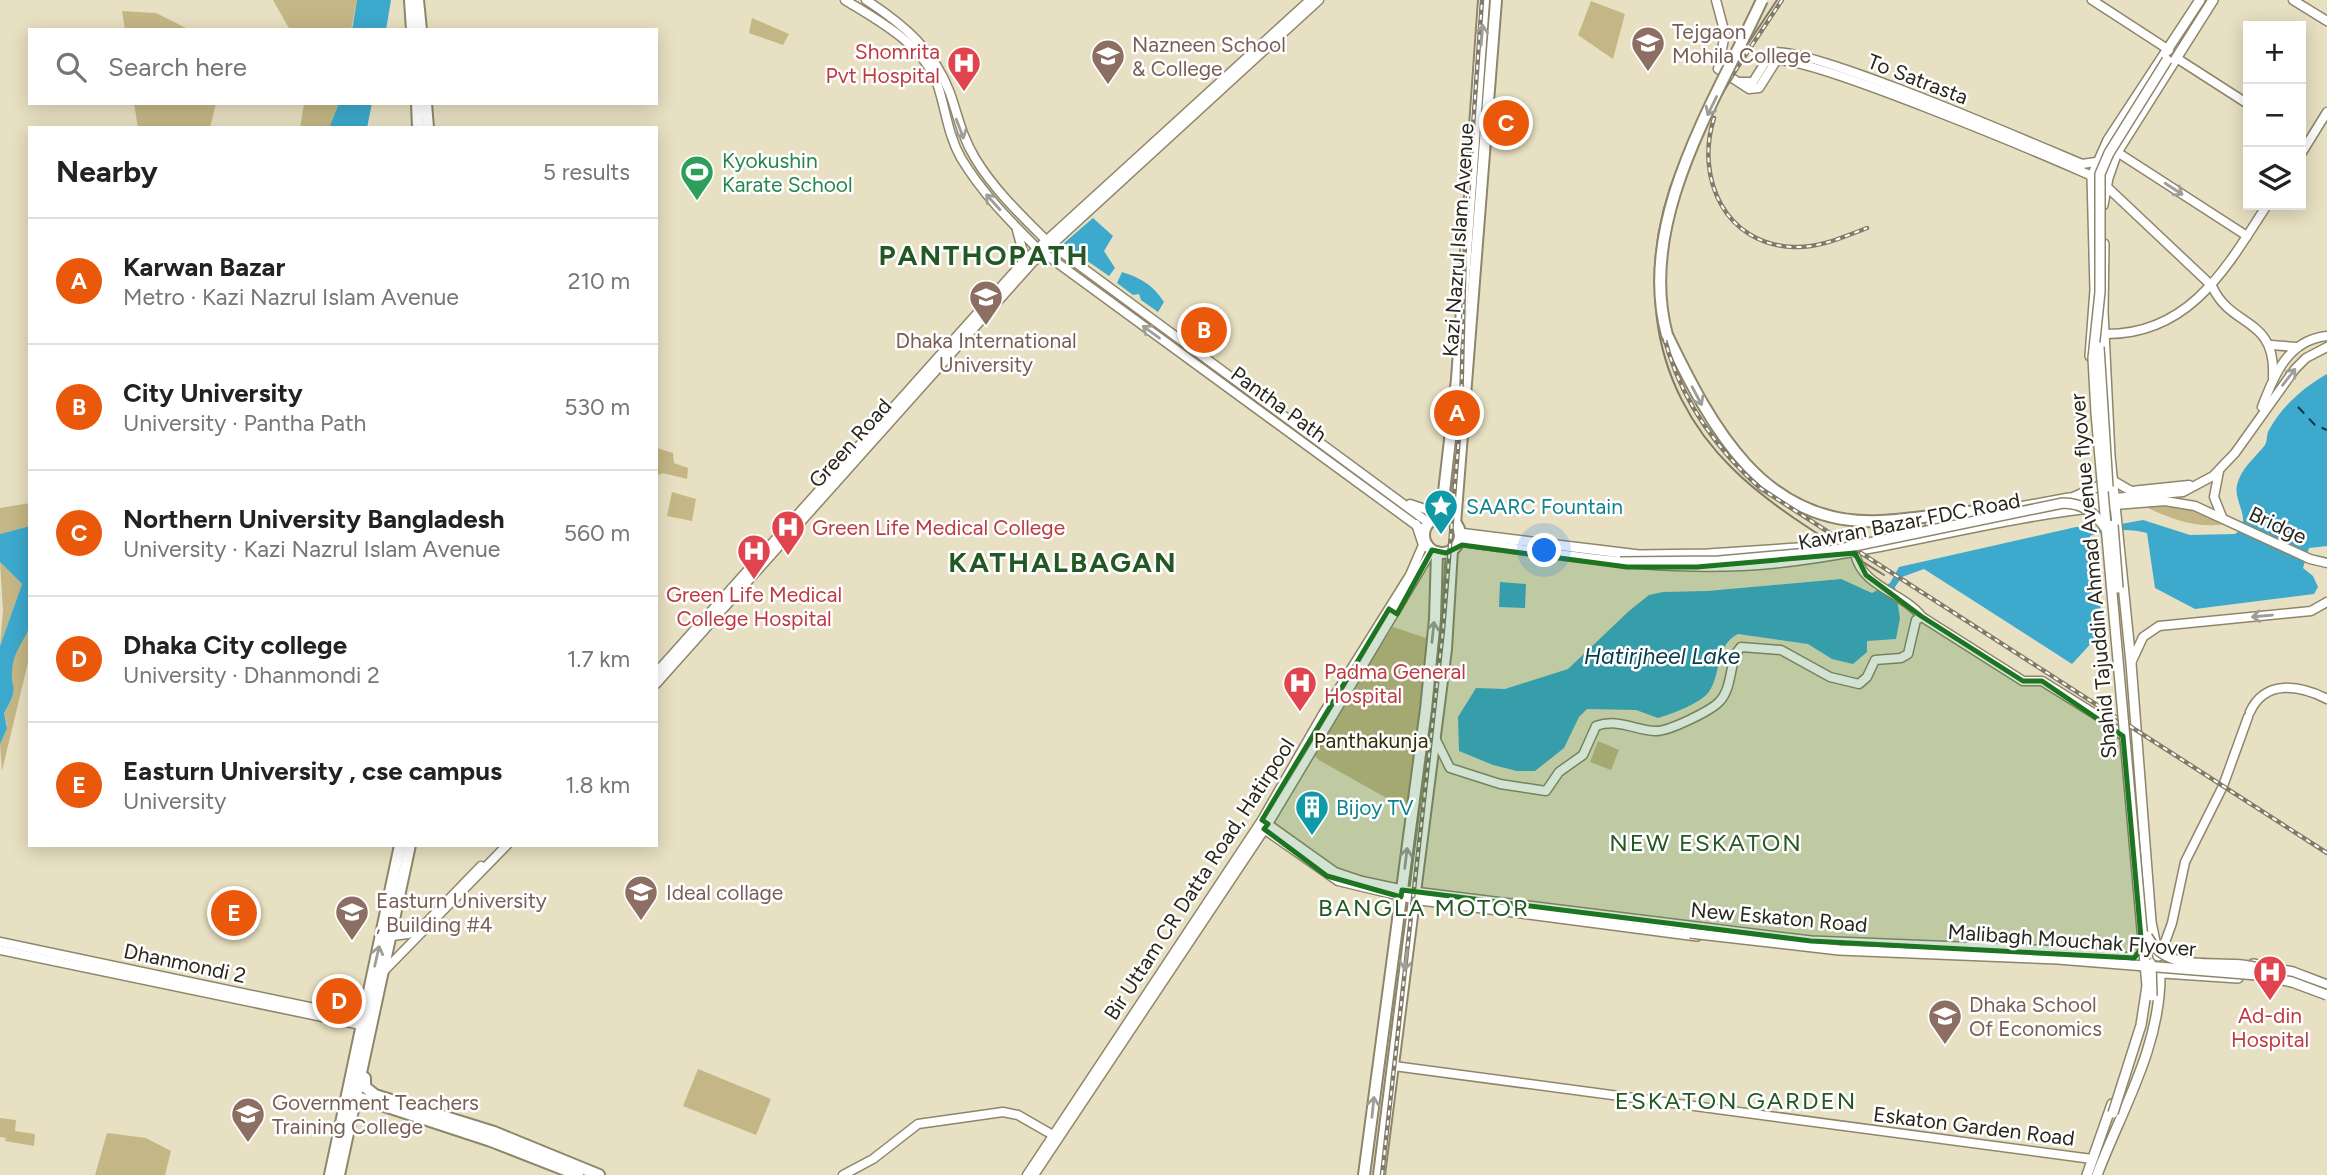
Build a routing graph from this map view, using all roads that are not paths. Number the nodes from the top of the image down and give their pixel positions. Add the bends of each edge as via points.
1 (410, 0) edge
2 (418, 0) edge
3 (845, 0) edge
4 (866, 0) edge
5 (1310, 0) edge
6 (1319, 0) edge
7 (1484, 0) edge
8 (1496, 0) edge
9 (1716, 0) edge
10 (1762, 0) edge
11 (2091, 0) edge
12 (2200, 0) edge
13 (2213, 0) edge
14 (2293, 0) edge
15 (2327, 21) edge
16 (412, 28) edge
17 (421, 28) edge
18 (2168, 55) junction
19 (2178, 60) junction
20 (2243, 101) edge
21 (416, 105) edge
22 (426, 105) edge
23 (2327, 112) edge
24 (1946, 113) junction
25 (418, 126) edge
26 (428, 126) edge
27 (2306, 139) edge
28 (2115, 156) junction
29 (2096, 162) junction
30 (2109, 172) junction
31 (2092, 176) junction
32 (2105, 190) junction
33 (2092, 193) junction
34 (2124, 201) junction
35 (1015, 209) junction
36 (2103, 209) junction
37 (2264, 210) edge
38 (1016, 226) junction
39 (1057, 231) junction
40 (2247, 236) junction
41 (1051, 244) junction
42 (1042, 253) junction
43 (1025, 260) junction
44 (2212, 286) junction
45 (2201, 296) junction
46 (2219, 297) junction
47 (2102, 316) junction
48 (2105, 334) junction
49 (2327, 336) edge
50 (2271, 345) junction
51 (2297, 347) junction
52 (2327, 347) edge
53 (2273, 377) junction
54 (2258, 416) junction
55 (1313, 438) junction
56 (2220, 471) junction
57 (2112, 480) junction
58 (2199, 484) junction
59 (2099, 486) junction
60 (1444, 495) junction
61 (2069, 498) junction
62 (2114, 502) junction
63 (2101, 503) junction
64 (2072, 509) junction
65 (2002, 510) junction
66 (2222, 517) junction
67 (1441, 518) junction
68 (1415, 522) junction
69 (1427, 527) junction
70 (2105, 533) junction
71 (1457, 535) junction
72 (2117, 541) junction
73 (1434, 551) junction
74 (1552, 551) junction
75 (1855, 553) junction
76 (1620, 562) junction
77 (1452, 563) junction
78 (2327, 563) edge
79 (1633, 565) junction
80 (1400, 599) junction
81 (2327, 602) edge
82 (1922, 617) junction
83 (2131, 663) junction
84 (658, 671) edge
85 (658, 682) edge
86 (2327, 699) edge
87 (1434, 735) junction
88 (2123, 737) junction
89 (2137, 740) junction
90 (1263, 825) junction
91 (2144, 835) junction
92 (2130, 837) junction
93 (400, 847) edge
94 (409, 847) edge
95 (498, 847) edge
96 (505, 847) edge
97 (1401, 893) junction
98 (1418, 896) junction
99 (1453, 905) junction
100 (1554, 914) junction
101 (1410, 930) junction
102 (1686, 933) junction
103 (387, 935) junction
104 (2147, 936) junction
105 (1811, 941) junction
106 (0, 942) edge
107 (1792, 943) junction
108 (0, 950) edge
109 (2000, 954) junction
110 (2140, 955) junction
111 (2159, 957) junction
112 (2261, 969) junction
113 (384, 971) junction
114 (2143, 974) junction
115 (2162, 975) junction
116 (2327, 987) edge
117 (2327, 997) edge
118 (2142, 1008) junction
119 (2157, 1011) junction
120 (366, 1022) junction
121 (1394, 1066) junction
122 (353, 1096) junction
123 (397, 1110) junction
124 (2116, 1114) junction
125 (353, 1120) junction
126 (2108, 1134) junction
127 (1058, 1135) junction
128 (2092, 1159) junction
129 (330, 1175) edge
130 (339, 1175) edge
131 (578, 1175) edge
132 (599, 1175) edge
133 (843, 1175) edge
134 (1027, 1175) edge
135 (1034, 1175) edge
136 (1364, 1175) edge
137 (1380, 1175) edge
138 (2087, 1175) edge
139 (2097, 1175) edge

1 - 16 highway
2 - 17 highway
38 -> 3 main road, Pantha Path via 985,195 962,160 936,82 919,54 889,27
4 -> 35 main road, Pantha Path via 911,31 923,45 943,76 971,152
5 - 39 main road, Green Road
6 - 41 main road, Green Road
60 -> 7 highway, Kazi Nazrul Islam Avenue
8 - 71 highway, Kazi Nazrul Islam Avenue via 1476,331
9 - 24 main road, To Satrasta via 1725,34 1718,69 1740,82 1754,82 1769,55 1783,55 1833,69
10 -> 65 highway, bridge via 1669,210 1661,270 1667,335 1722,438 1768,485 1798,503 1832,517 1862,521
11 - 18 main road
12 - 18 main road
13 - 19 main road
14 - 15 main road
18 - 29 main road
18 - 70 main road, Shahid Tajuddin Ahmad Avenue flyover, bridge via 2109,153 2099,180 2100,292 2093,358
19 - 20 main road
19 - 28 main road
21 - 25 highway
22 - 26 highway
23 - 27 main road
24 - 29 main road, To Satrasta via 2082,164
24 - 31 main road
28 - 29 main road
28 - 30 main road
28 -> 40 main road via 2127,159
29 - 31 main road
30 - 31 main road via 2102,178
30 - 32 main road
31 - 32 main road
31 - 33 main road
32 - 33 main road
32 - 34 main road
32 - 36 main road
33 - 59 main road via 2095,282 2090,356
34 - 36 main road via 2110,199
34 - 44 main road
35 - 39 main road via 1044,233
35 - 41 main road, Pantha Path
36 - 47 main road
37 - 40 main road
38 - 42 main road, Pantha Path
38 - 43 main road
39 - 41 main road, Green Road
40 - 44 main road
41 - 42 main road, Green Road
41 - 55 main road, Pantha Path
42 - 43 main road, Green Road
68 -> 42 main road, Pantha Path
42 - 85 main road, Green Road
43 - 84 main road, Green Road
44 - 45 main road
44 - 46 main road
45 - 46 main road
45 - 48 main road via 2179,313 2144,328
46 - 50 main road
47 - 48 main road
47 - 72 main road, Shahid Tajuddin Ahmad Avenue flyover, bridge via 2099,350 2104,440
48 - 57 main road
49 - 51 main road
50 - 51 main road
50 - 53 main road
51 - 53 main road
54 -> 52 main road via 2295,369
53 - 54 main road
54 - 56 main road
55 - 60 main road via 1320,438 1419,509 1435,509
55 - 69 main road, Pantha Path
56 - 58 main road
56 - 66 main road via 2214,497
57 - 58 main road via 2131,491
57 - 62 main road
58 - 62 main road via 2183,492
59 - 61 main road
59 - 63 main road
60 - 67 highway, Kazi Nazrul Islam Avenue
61 - 63 main road, Kawran Bazar FDC Road
61 - 65 main road, Kawran Bazar FDC Road
62 - 63 main road, Kawran Bazar FDC Road
62 - 66 main road, Bridge via 2170,502
62 - 72 main road, bridge
63 - 64 main road, Kawran Bazar FDC Road
63 - 70 main road
64 - 70 main road via 2091,514
64 - 75 main road, Kawran Bazar FDC Road
65 - 74 main road, Kawran Bazar FDC Road via 1838,545 1708,555
66 - 78 main road, Bridge
67 - 69 highway
67 - 71 highway
68 - 69 main road, Pantha Path
68 - 80 main road, Bir Uttam CR Datta Road, Hatirpool via 1421,552
69 - 73 highway via 1425,542
70 - 76 main road, bridge via 2097,517 2083,506 2063,503 1830,551 1719,561
70 - 88 main road
70 - 124 main road, Shahid Tajuddin Ahmad Avenue flyover, bridge via 2147,981 2141,1025
71 - 73 highway
71 - 74 main road, Kawran Bazar FDC Road
71 - 77 highway
72 - 83 main road
72 - 104 main road, Shahid Tajuddin Ahmad Avenue flyover, bridge
73 - 80 main road, Bir Uttam CR Datta Road, Hatirpool
97 -> 73 highway via 1435,619
74 - 76 main road, Kawran Bazar FDC Road
74 - 77 main road via 1465,545
74 - 79 main road
75 - 79 main road, Kawran Bazar FDC Road via 1773,563
75 - 82 main road via 1862,571
76 - 79 main road, Kawran Bazar FDC Road
77 - 87 highway
80 - 90 main road, Bir Uttam CR Datta Road, Hatirpool
81 -> 83 main road via 2311,611 2159,626 2140,640
82 - 87 main road via 1916,620 1908,654 1875,660 1859,684 1841,682 1781,650 1741,647 1717,704 1658,731 1630,724 1600,724 1583,755 1559,772 1546,791 1500,784 1450,768
82 - 88 main road via 2023,681 2042,681
83 - 89 main road
86 - 111 main road via 2285,686 2265,694 2251,711 2223,786 2185,862 2172,923
87 - 98 highway
88 - 89 main road
88 - 92 main road
89 - 91 main road
90 - 97 main road via 1326,876 1347,885
90 - 127 main road, Bir Uttam CR Datta Road, Hatirpool
91 - 92 main road
91 - 111 main road via 2152,939
92 - 110 main road
93 - 103 highway
94 - 103 highway
95 - 103 main road via 421,928
96 - 113 main road
97 - 98 main road
136 -> 97 highway
98 - 99 main road, New Eskaton Road
98 - 100 main road, New Eskaton Road
98 - 101 highway
99 - 100 main road, New Eskaton Road
99 - 101 main road via 1418,905
100 - 102 main road, New Eskaton Road
100 - 107 main road, New Eskaton Road
101 -> 121 highway
102 - 107 main road, New Eskaton Road
102 - 117 main road, bridge via 1839,950 2058,958 2257,975 2292,982
103 - 113 highway
120 -> 103 highway
104 - 112 main road, bridge via 2158,954 2173,961
104 - 124 main road, Shahid Tajuddin Ahmad Avenue flyover, bridge via 2151,1006
105 - 107 main road, New Eskaton Road
105 - 109 main road, New Eskaton Road
105 - 112 main road, Malibagh Mouchak Flyover, bridge
106 - 120 main road, Dhanmondi 2
107 - 109 main road, New Eskaton Road via 1854,954
108 - 120 main road, Dhanmondi 2
109 - 110 main road, New Eskaton Road
109 - 114 main road, New Eskaton Road
110 - 111 main road
110 - 114 main road
111 - 115 main road via 2165,965
111 - 116 main road via 2250,963 2293,971
112 - 116 main road, Malibagh Mouchak Flyover
113 - 120 highway
114 - 115 main road via 2150,979
114 - 118 main road
115 - 117 main road via 2280,982
115 - 119 main road
118 - 119 main road
118 - 126 main road
119 - 126 main road via 2135,1089 2122,1121
120 - 122 highway
120 - 132 highway via 364,1083 375,1095 494,1132
121 - 128 main road, Eskaton Garden Road
121 - 137 highway
122 - 123 highway
122 - 125 highway
122 - 129 highway
123 - 125 highway via 370,1106 359,1110
123 - 131 highway
124 - 126 main road
125 - 130 highway
126 - 128 main road
126 - 139 main road
127 - 133 main road via 1031,1116 1010,1109 929,1122
127 - 134 main road, Bir Uttam CR Datta Road, Hatirpool
127 - 135 main road, Bir Uttam CR Datta Road, Hatirpool
128 - 138 main road

